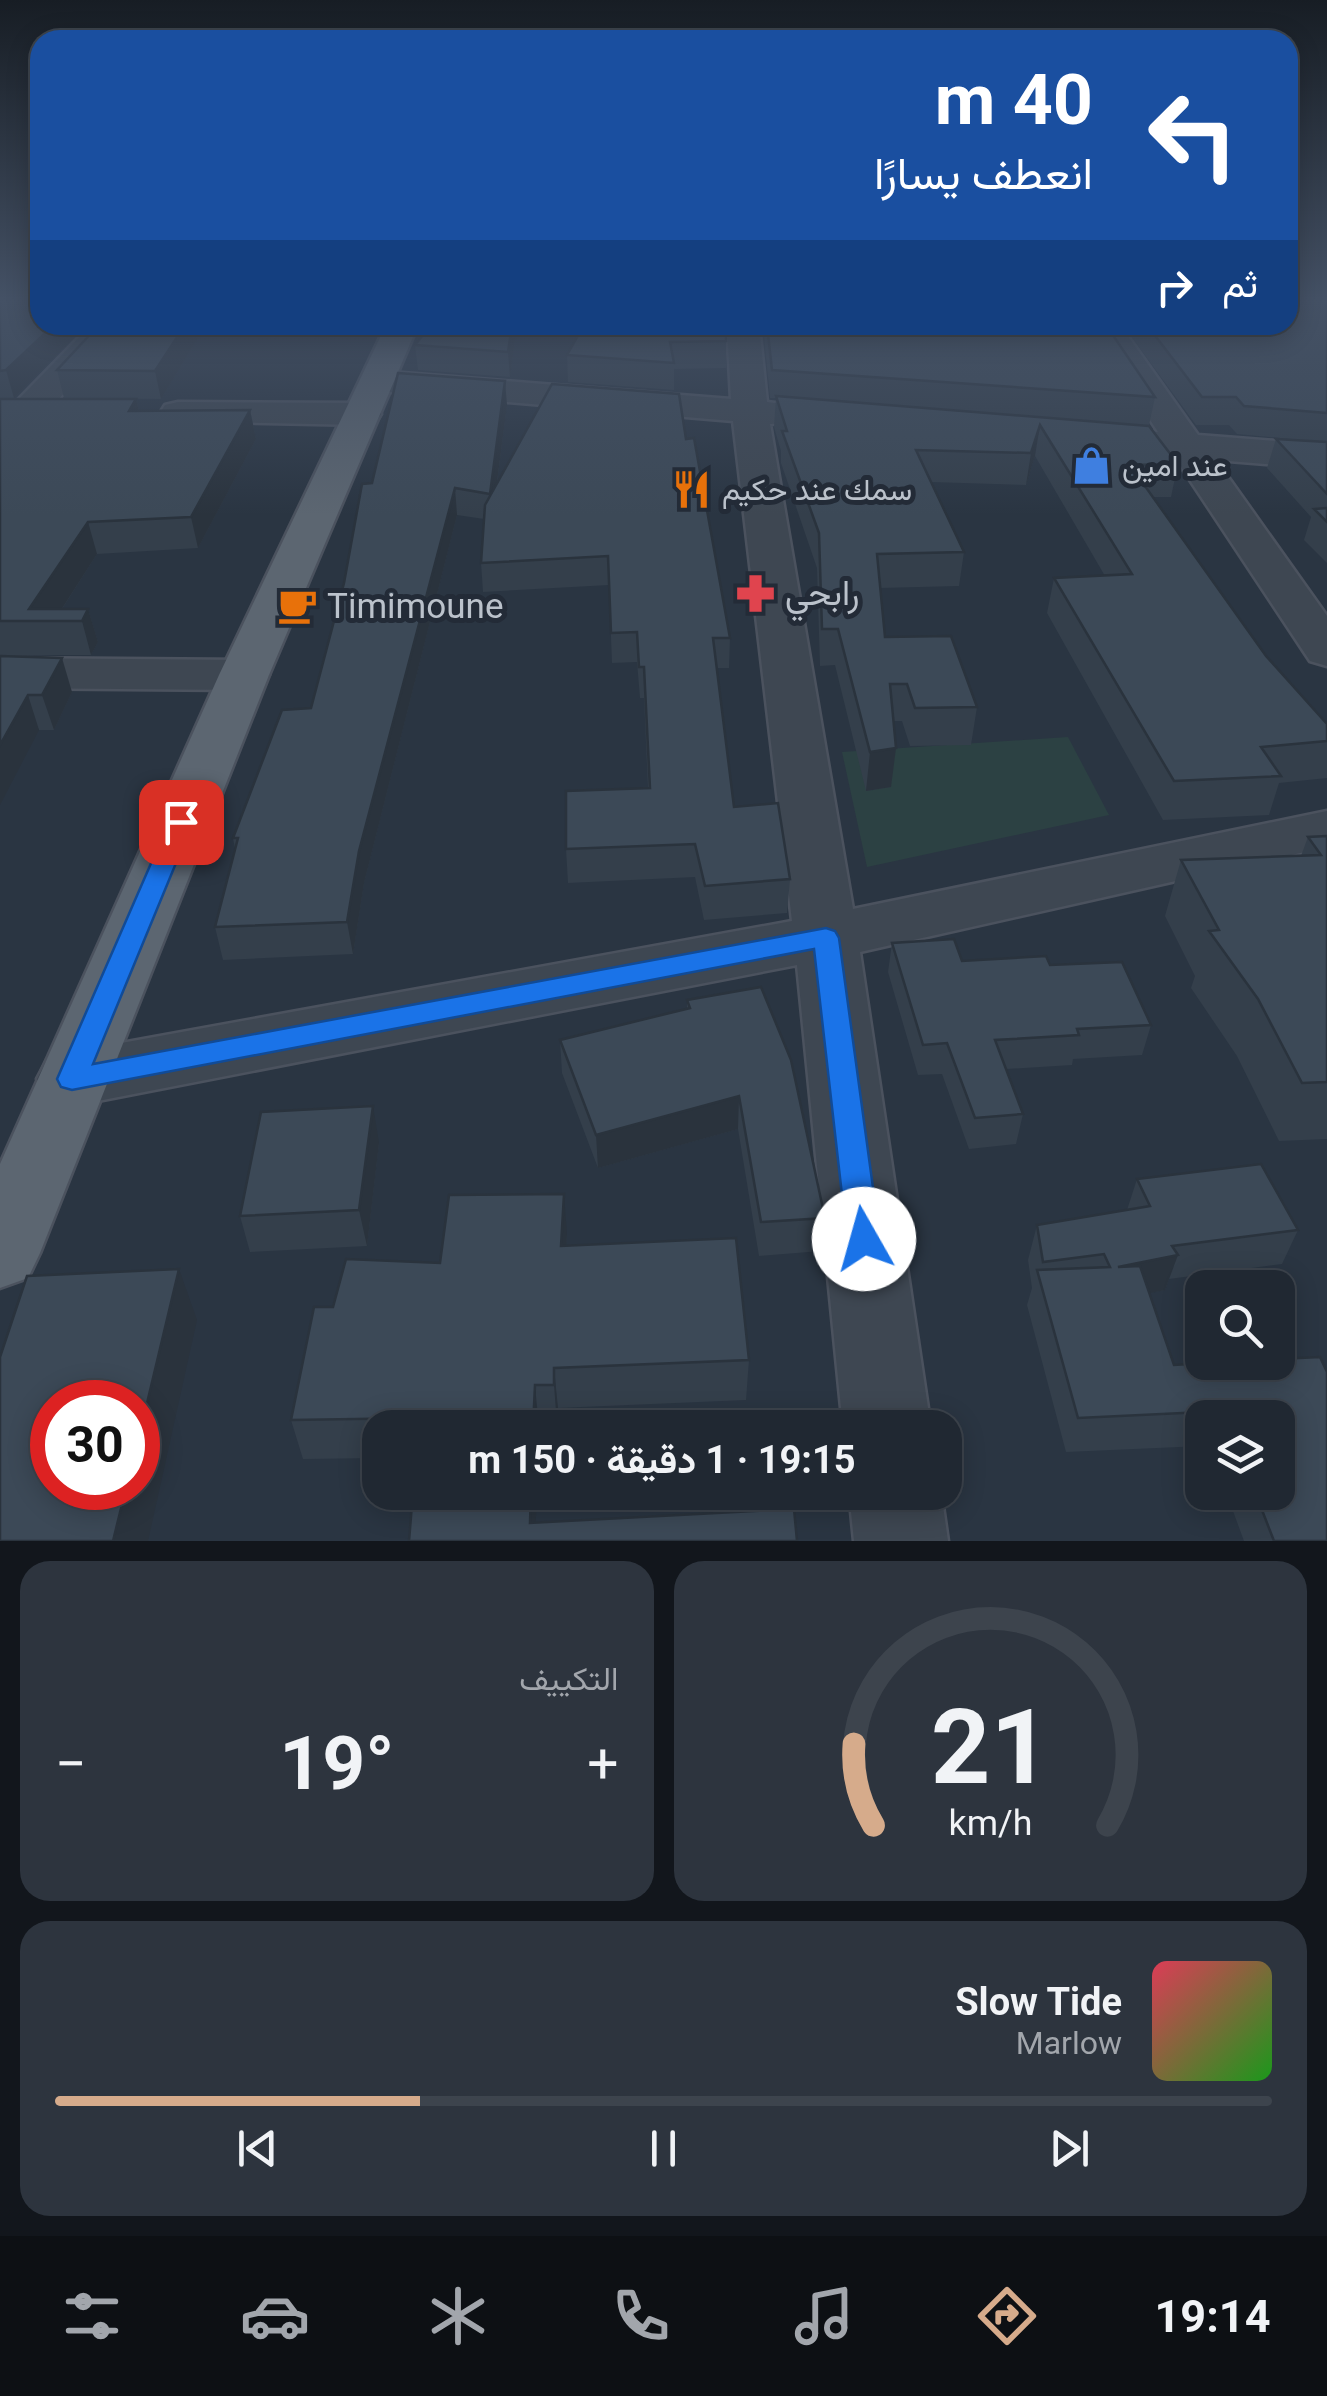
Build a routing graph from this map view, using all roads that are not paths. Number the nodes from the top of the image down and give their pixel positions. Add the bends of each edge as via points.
1 (59, 371) edge
2 (382, 371) edge
3 (747, 371) edge
4 (1136, 371) edge
5 (370, 398) junction
6 (750, 412) junction
7 (13, 413) edge
8 (66, 413) edge
9 (145, 413) edge
10 (830, 418) edge
11 (1050, 435) edge
12 (1189, 446) junction
13 (1327, 457) edge
14 (1327, 651) edge
15 (0, 673) edge
16 (244, 675) junction
17 (1327, 828) edge
18 (826, 938) junction
19 (72, 1079) junction
20 (0, 1253) edge
21 (885, 1410) edge
22 (897, 1510) edge
23 (901, 1541) edge

1 - 7 street
2 - 5 main road
3 - 6 street
4 - 12 street
5 - 6 street
5 - 9 street
5 - 16 main road
6 - 10 street
6 - 18 street
7 - 8 street
11 - 12 street
12 - 13 street
12 - 14 street
15 - 16 street
16 - 19 main road
17 - 18 street
18 - 19 street
18 - 21 street
19 - 20 main road
22 - 23 street

